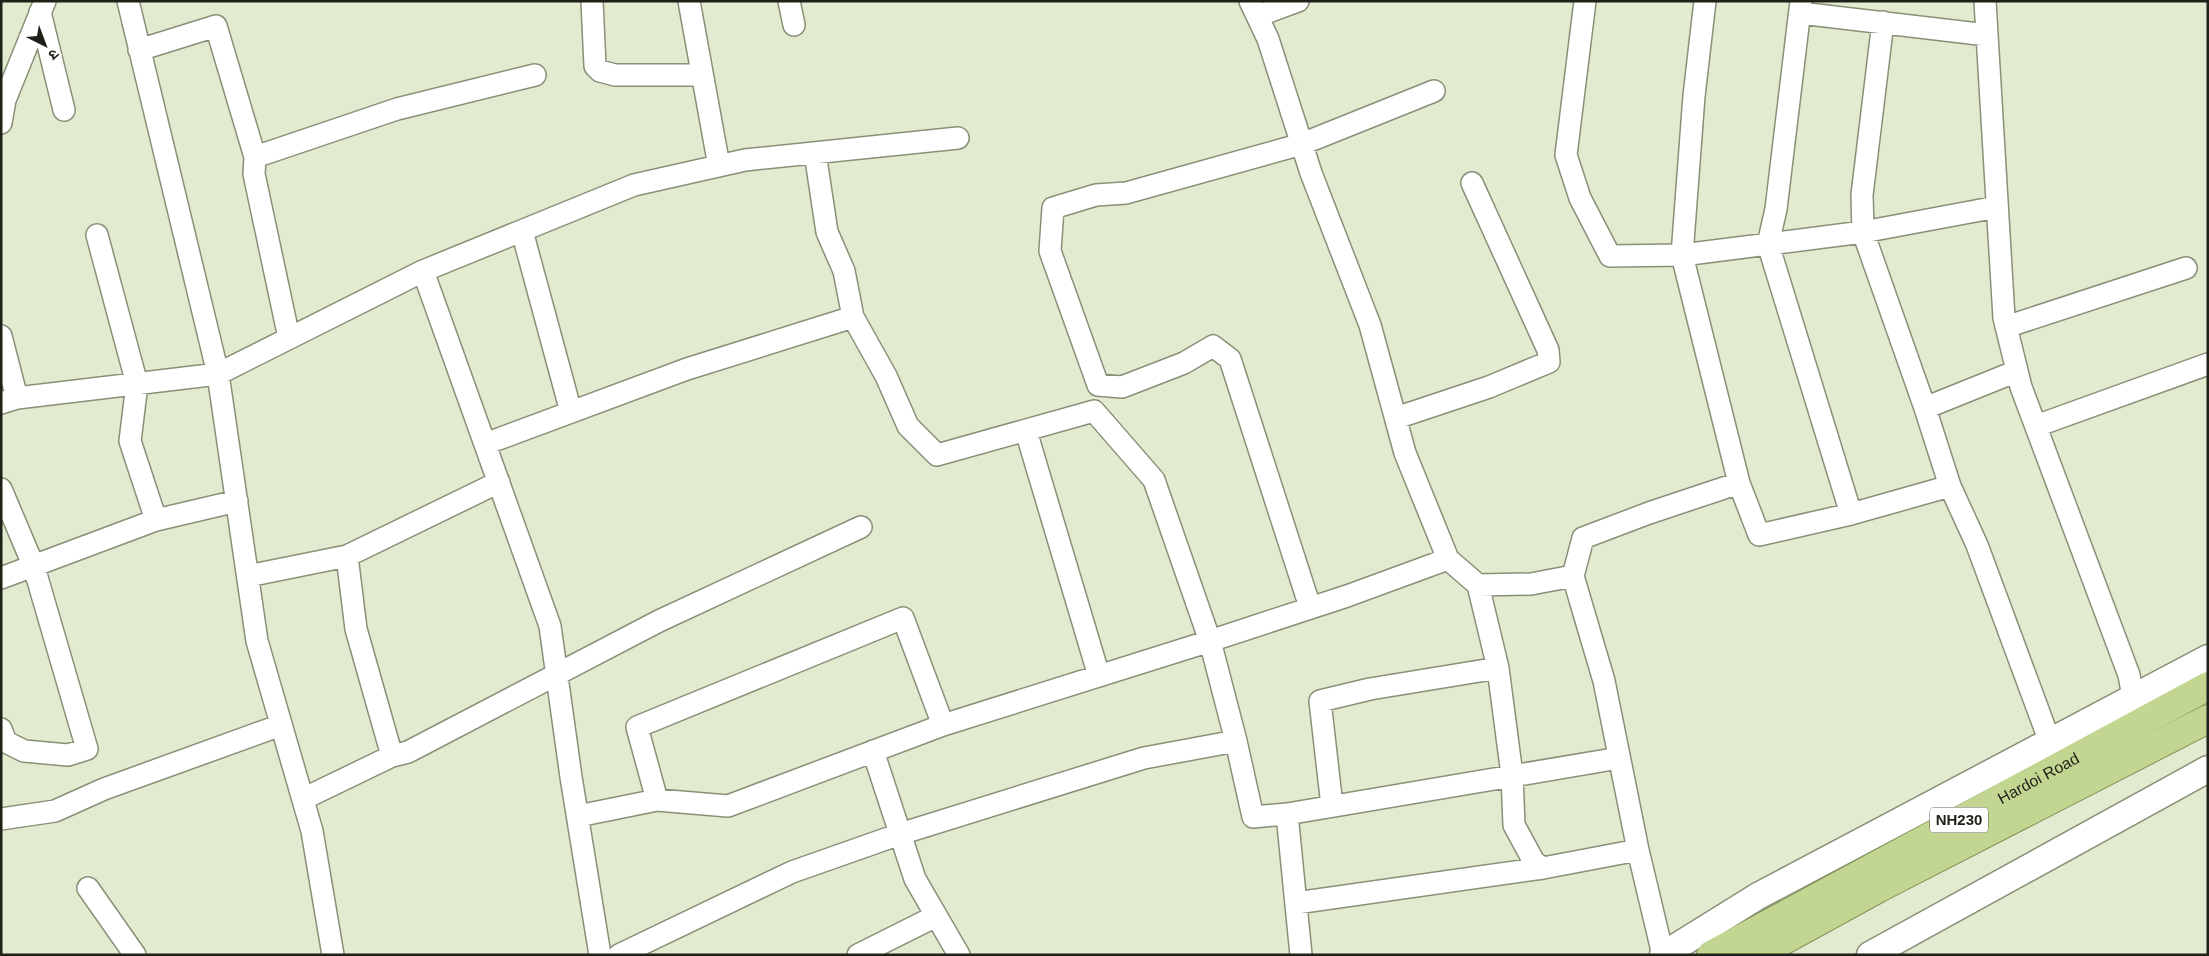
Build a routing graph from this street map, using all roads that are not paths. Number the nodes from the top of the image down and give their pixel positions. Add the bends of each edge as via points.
1 (128, 1) edge
2 (592, 1) edge
3 (688, 1) edge
4 (789, 1) edge
5 (1298, 1) edge
6 (1585, 1) edge
7 (1705, 1) edge
8 (1985, 1) edge
9 (42, 7) edge
10 (1801, 7) edge
11 (1253, 9) edge
12 (1883, 22) junction
13 (794, 25) dead end
14 (1987, 35) junction
15 (139, 50) junction
16 (9, 72) edge
17 (535, 75) dead end
18 (701, 75) junction
19 (1434, 91) dead end
20 (64, 110) dead end
21 (1, 123) edge
22 (958, 138) dead end
23 (1302, 144) junction
24 (815, 153) junction
25 (255, 157) junction
26 (718, 166) junction
27 (1472, 183) dead end
28 (1997, 207) junction
29 (522, 231) junction
30 (1864, 232) junction
31 (97, 235) dead end
32 (1768, 244) junction
33 (1682, 255) junction
34 (2186, 268) dead end
35 (423, 272) junction
36 (853, 317) junction
37 (2006, 327) junction
38 (1, 336) edge
39 (289, 338) junction
40 (2208, 364) edge
41 (2017, 372) junction
42 (218, 374) junction
43 (137, 384) junction
44 (9, 400) edge
45 (1925, 408) junction
46 (571, 412) junction
47 (1396, 418) junction
48 (2036, 426) junction
49 (1026, 431) junction
50 (485, 444) junction
51 (499, 482) junction
52 (1740, 483) junction
53 (1950, 486) junction
54 (1, 488) edge
55 (237, 501) junction
56 (1852, 514) junction
57 (156, 520) junction
58 (861, 527) dead end
59 (347, 556) junction
60 (1448, 559) junction
61 (34, 567) junction
62 (248, 576) junction
63 (1573, 576) junction
64 (1, 578) edge
65 (1478, 584) junction
66 (1310, 608) junction
67 (1210, 641) junction
68 (2208, 658) edge
69 (1498, 668) junction
70 (557, 676) junction
71 (1099, 676) junction
72 (2208, 686) edge
73 (2133, 696) junction
74 (2208, 719) edge
75 (2138, 723) junction
76 (281, 725) junction
77 (943, 725) junction
78 (1, 728) edge
79 (1236, 741) junction
80 (2043, 745) junction
81 (873, 751) junction
82 (392, 756) junction
83 (1619, 758) junction
84 (2208, 769) edge
85 (1512, 775) junction
86 (2029, 782) junction
87 (303, 800) junction
88 (657, 800) junction
89 (1332, 806) junction
90 (1287, 814) junction
91 (578, 816) junction
92 (1, 819) edge
93 (900, 834) junction
94 (1638, 850) junction
95 (1543, 868) junction
96 (88, 888) dead end
97 (1296, 903) junction
98 (936, 916) junction
99 (135, 955) edge
100 (333, 955) edge
101 (600, 955) edge
102 (619, 955) edge
103 (858, 955) edge
104 (959, 955) edge
105 (1301, 955) edge
106 (1663, 955) edge
107 (1711, 955) edge
108 (1758, 955) edge
109 (1870, 955) edge

1 - 15 street
2 - 18 street via 595,66 600,71 615,75
3 - 18 street
4 - 13 street
5 - 11 street
6 - 33 street via 1566,155 1580,198 1610,256
7 - 33 street
8 - 14 street
9 - 16 street
9 - 20 street
10 - 12 street
10 - 32 street via 1776,208
11 - 23 street via 1268,39
12 - 14 street
12 - 30 street via 1862,195
14 - 28 street
15 - 25 street via 216,26
15 - 42 street
16 - 21 street
17 - 25 street via 397,109
18 - 26 street
19 - 23 street
22 - 24 street
23 - 47 street via 1370,325
23 - 66 street via 1126,193 1096,195 1052,208 1050,251 1098,385 1122,387 1184,363 1213,346 1230,358
24 - 26 street
24 - 36 street via 827,232 844,271
25 - 39 street via 254,174
26 - 29 street via 634,185
27 - 47 street via 1548,350 1549,362 1489,387
28 - 30 street
28 - 37 street
29 - 35 street
29 - 46 street
30 - 32 street
30 - 45 street
31 - 43 street
32 - 33 street
32 - 56 street
33 - 52 street
34 - 37 street
35 - 39 street
35 - 50 street
36 - 46 street via 687,369
36 - 49 street via 886,376 908,426 937,455
37 - 41 street
38 - 44 street
39 - 42 street
40 - 48 street
41 - 45 street
41 - 48 street
42 - 43 street
42 - 55 street
43 - 44 street
43 - 57 street via 130,441
45 - 53 street
46 - 50 street
47 - 60 street via 1405,453
48 - 73 street via 2129,675
49 - 67 street via 1094,411 1154,480
49 - 71 street
50 - 51 street
51 - 59 street
51 - 70 street via 550,626
52 - 56 street via 1759,535
52 - 63 street via 1583,538
53 - 56 street
53 - 80 street via 1977,545 2047,734
54 - 61 street
55 - 57 street
55 - 62 street
57 - 61 street
58 - 70 street via 659,621
59 - 62 street
59 - 82 street via 356,629
60 - 65 street
60 - 66 street
61 - 64 street
61 - 78 street via 87,749 68,755 24,751 6,742
62 - 76 street via 257,641
63 - 65 street via 1531,584
63 - 83 street via 1604,681
65 - 69 street
66 - 67 street
67 - 71 street
67 - 79 street
68 - 73 street
69 - 85 street
69 - 89 street via 1370,689 1320,701
70 - 82 street via 408,752
70 - 91 street
71 - 77 street
72 - 75 highway, Hardoi Road / NH230
73 - 75 street
73 - 80 street
74 - 108 highway, Hardoi Road / NH230 via 1879,888
75 - 86 highway, Hardoi Road / NH230
76 - 87 street
76 - 92 street via 104,789 55,812
77 - 81 street
77 - 88 street via 904,618 637,727
79 - 90 street via 1253,817
79 - 93 street via 1144,758
80 - 86 street
80 - 106 street via 1758,896
81 - 88 street via 728,806
81 - 93 street
82 - 87 street
83 - 85 street
83 - 94 street
84 - 109 street
85 - 89 street
85 - 95 street via 1514,825 1534,862
86 - 107 highway, Hardoi Road / NH230
87 - 100 street via 312,831
88 - 91 street
89 - 90 street
90 - 97 street
91 - 101 street
93 - 98 street via 915,879
93 - 102 street via 792,872
94 - 95 street
94 - 106 street
95 - 97 street
96 - 99 street
97 - 105 street
98 - 103 street
98 - 104 street

